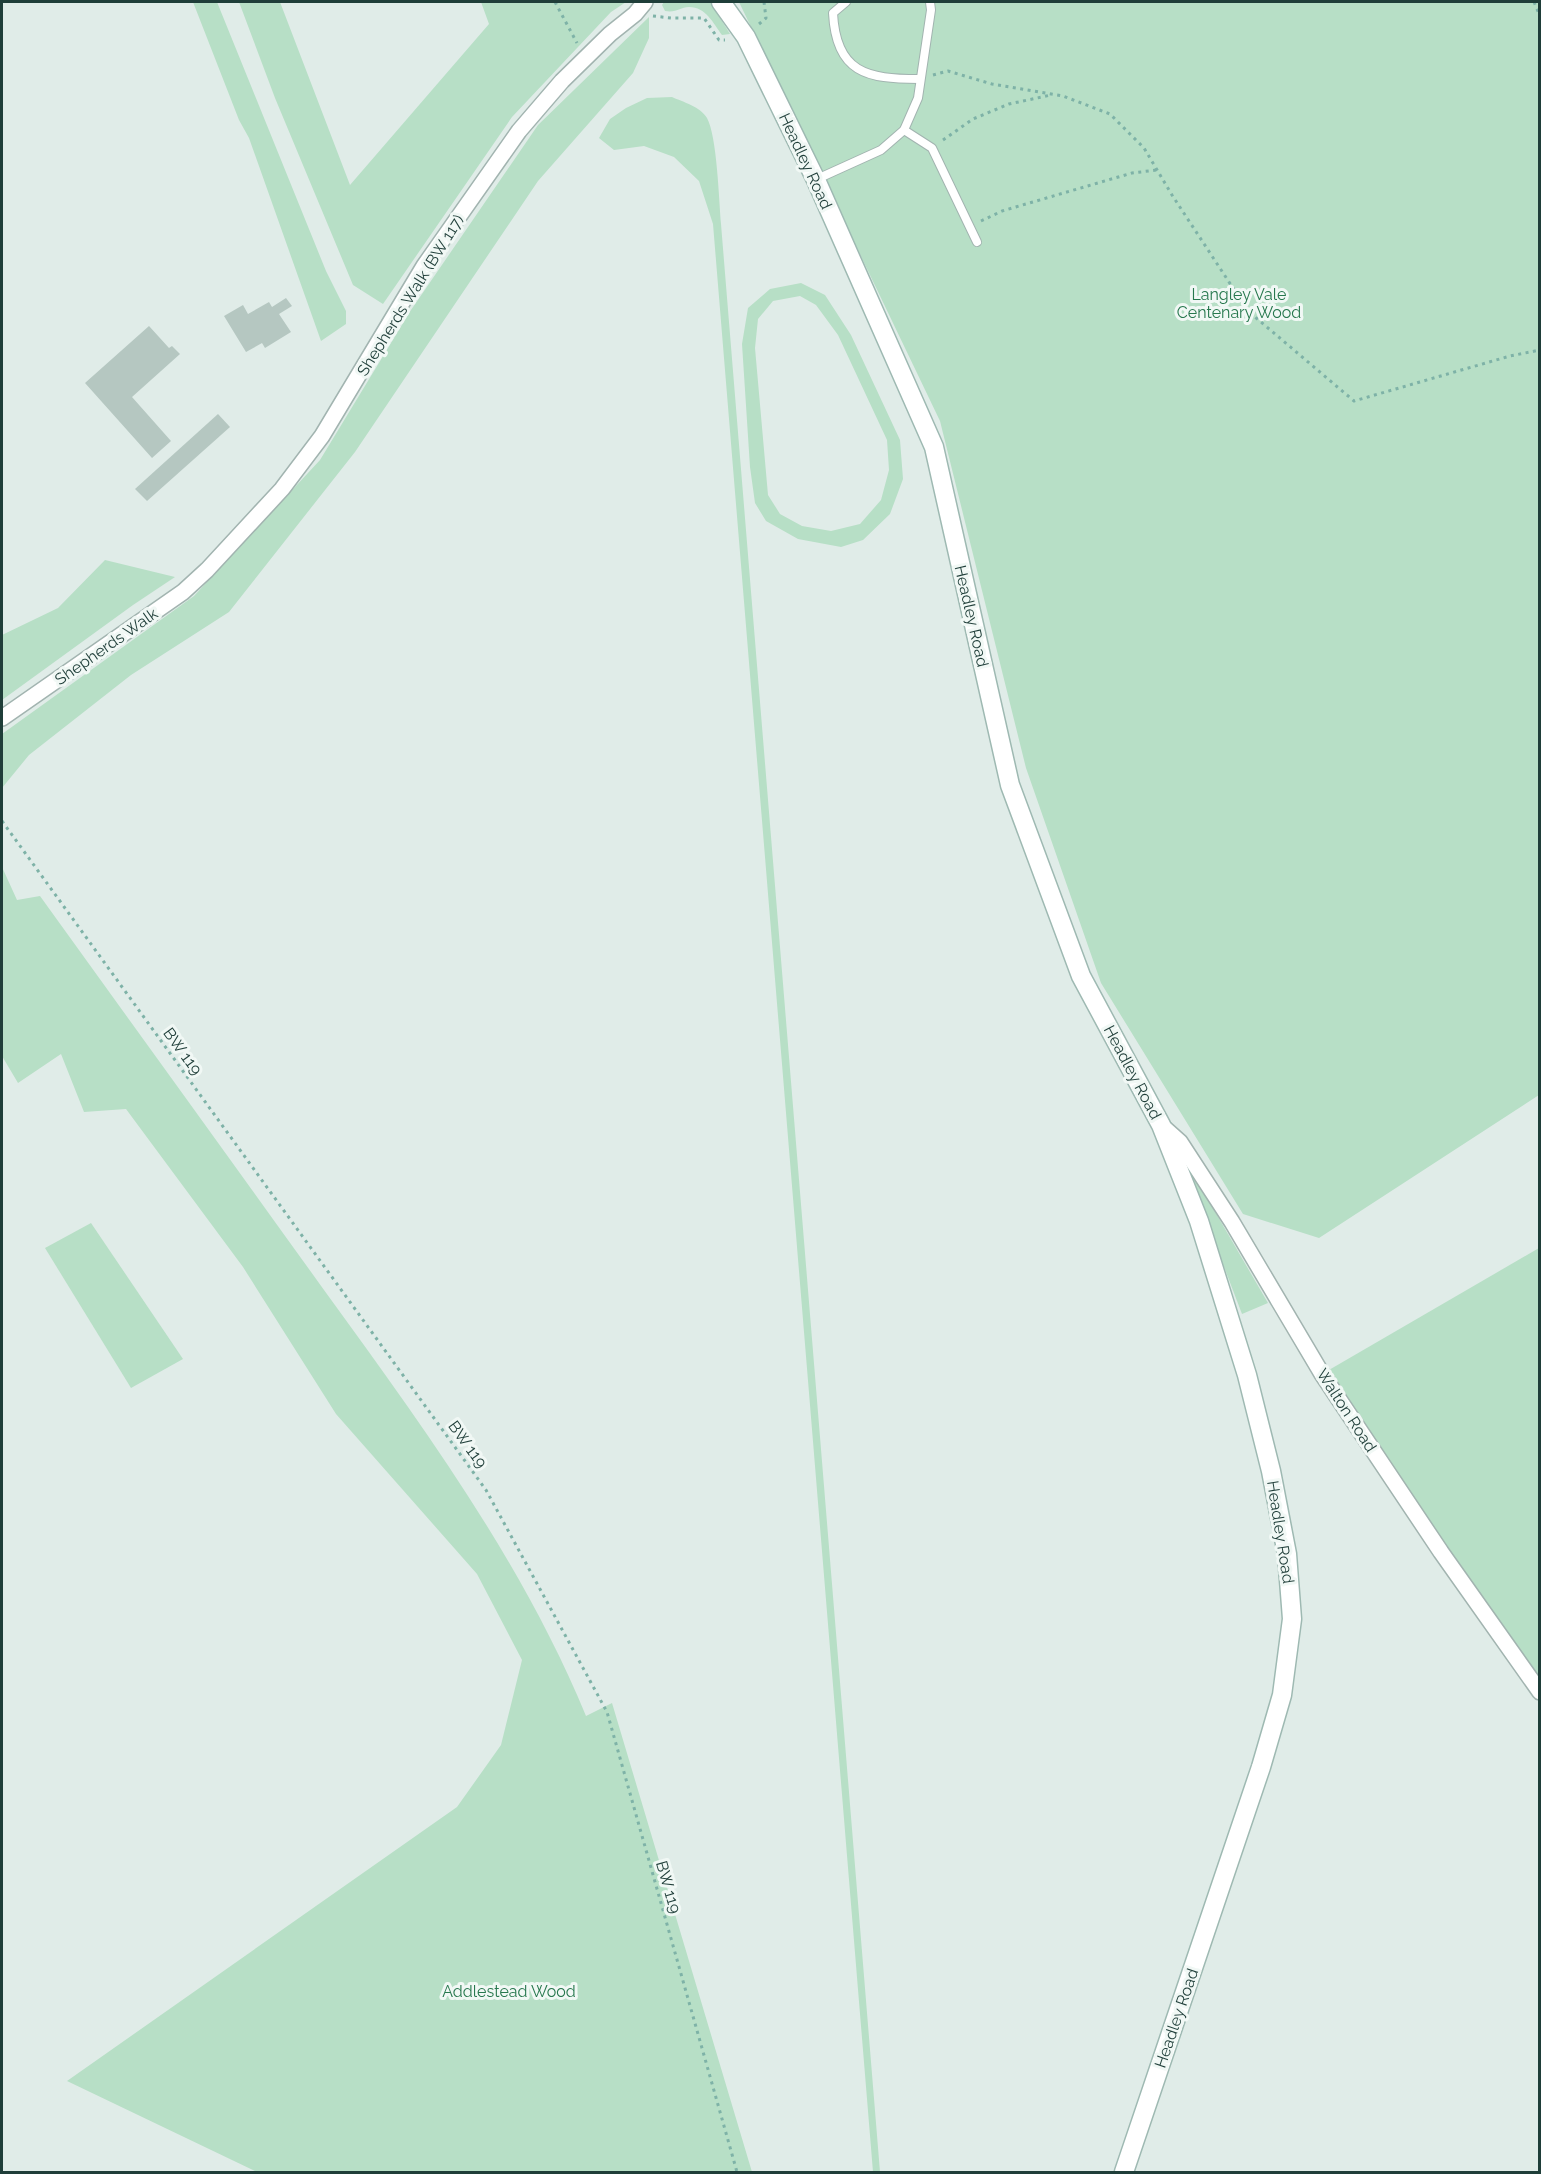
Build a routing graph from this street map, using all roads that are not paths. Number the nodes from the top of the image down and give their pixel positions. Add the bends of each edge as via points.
1 (721, 2) edge
2 (846, 2) edge
3 (930, 2) edge
4 (640, 8) edge
5 (920, 79) junction
6 (904, 130) junction
7 (816, 180) junction
8 (977, 242) dead end
9 (207, 570) joint
10 (2, 718) edge
11 (1161, 1125) junction
12 (1539, 1692) edge
13 (1124, 2172) edge

1 - 7 street, Headley Road via 746,37
2 - 5 lane via 833,13 834,35 845,58 867,75
3 - 5 lane
4 - 9 street, Shepherds Walk (BW 117) via 562,81 519,131 424,266 322,436 282,489
5 - 6 lane via 918,98
6 - 7 lane via 881,150
6 - 8 lane via 932,148
7 - 11 street, Headley Road via 934,447 1010,785 1082,976
9 - 10 street, Shepherds Walk via 183,592
11 - 12 street, Walton Road via 1180,1142 1323,1374
11 - 13 street, Headley Road via 1199,1221 1247,1375 1287,1554 1292,1619 1282,1695 1261,1767

